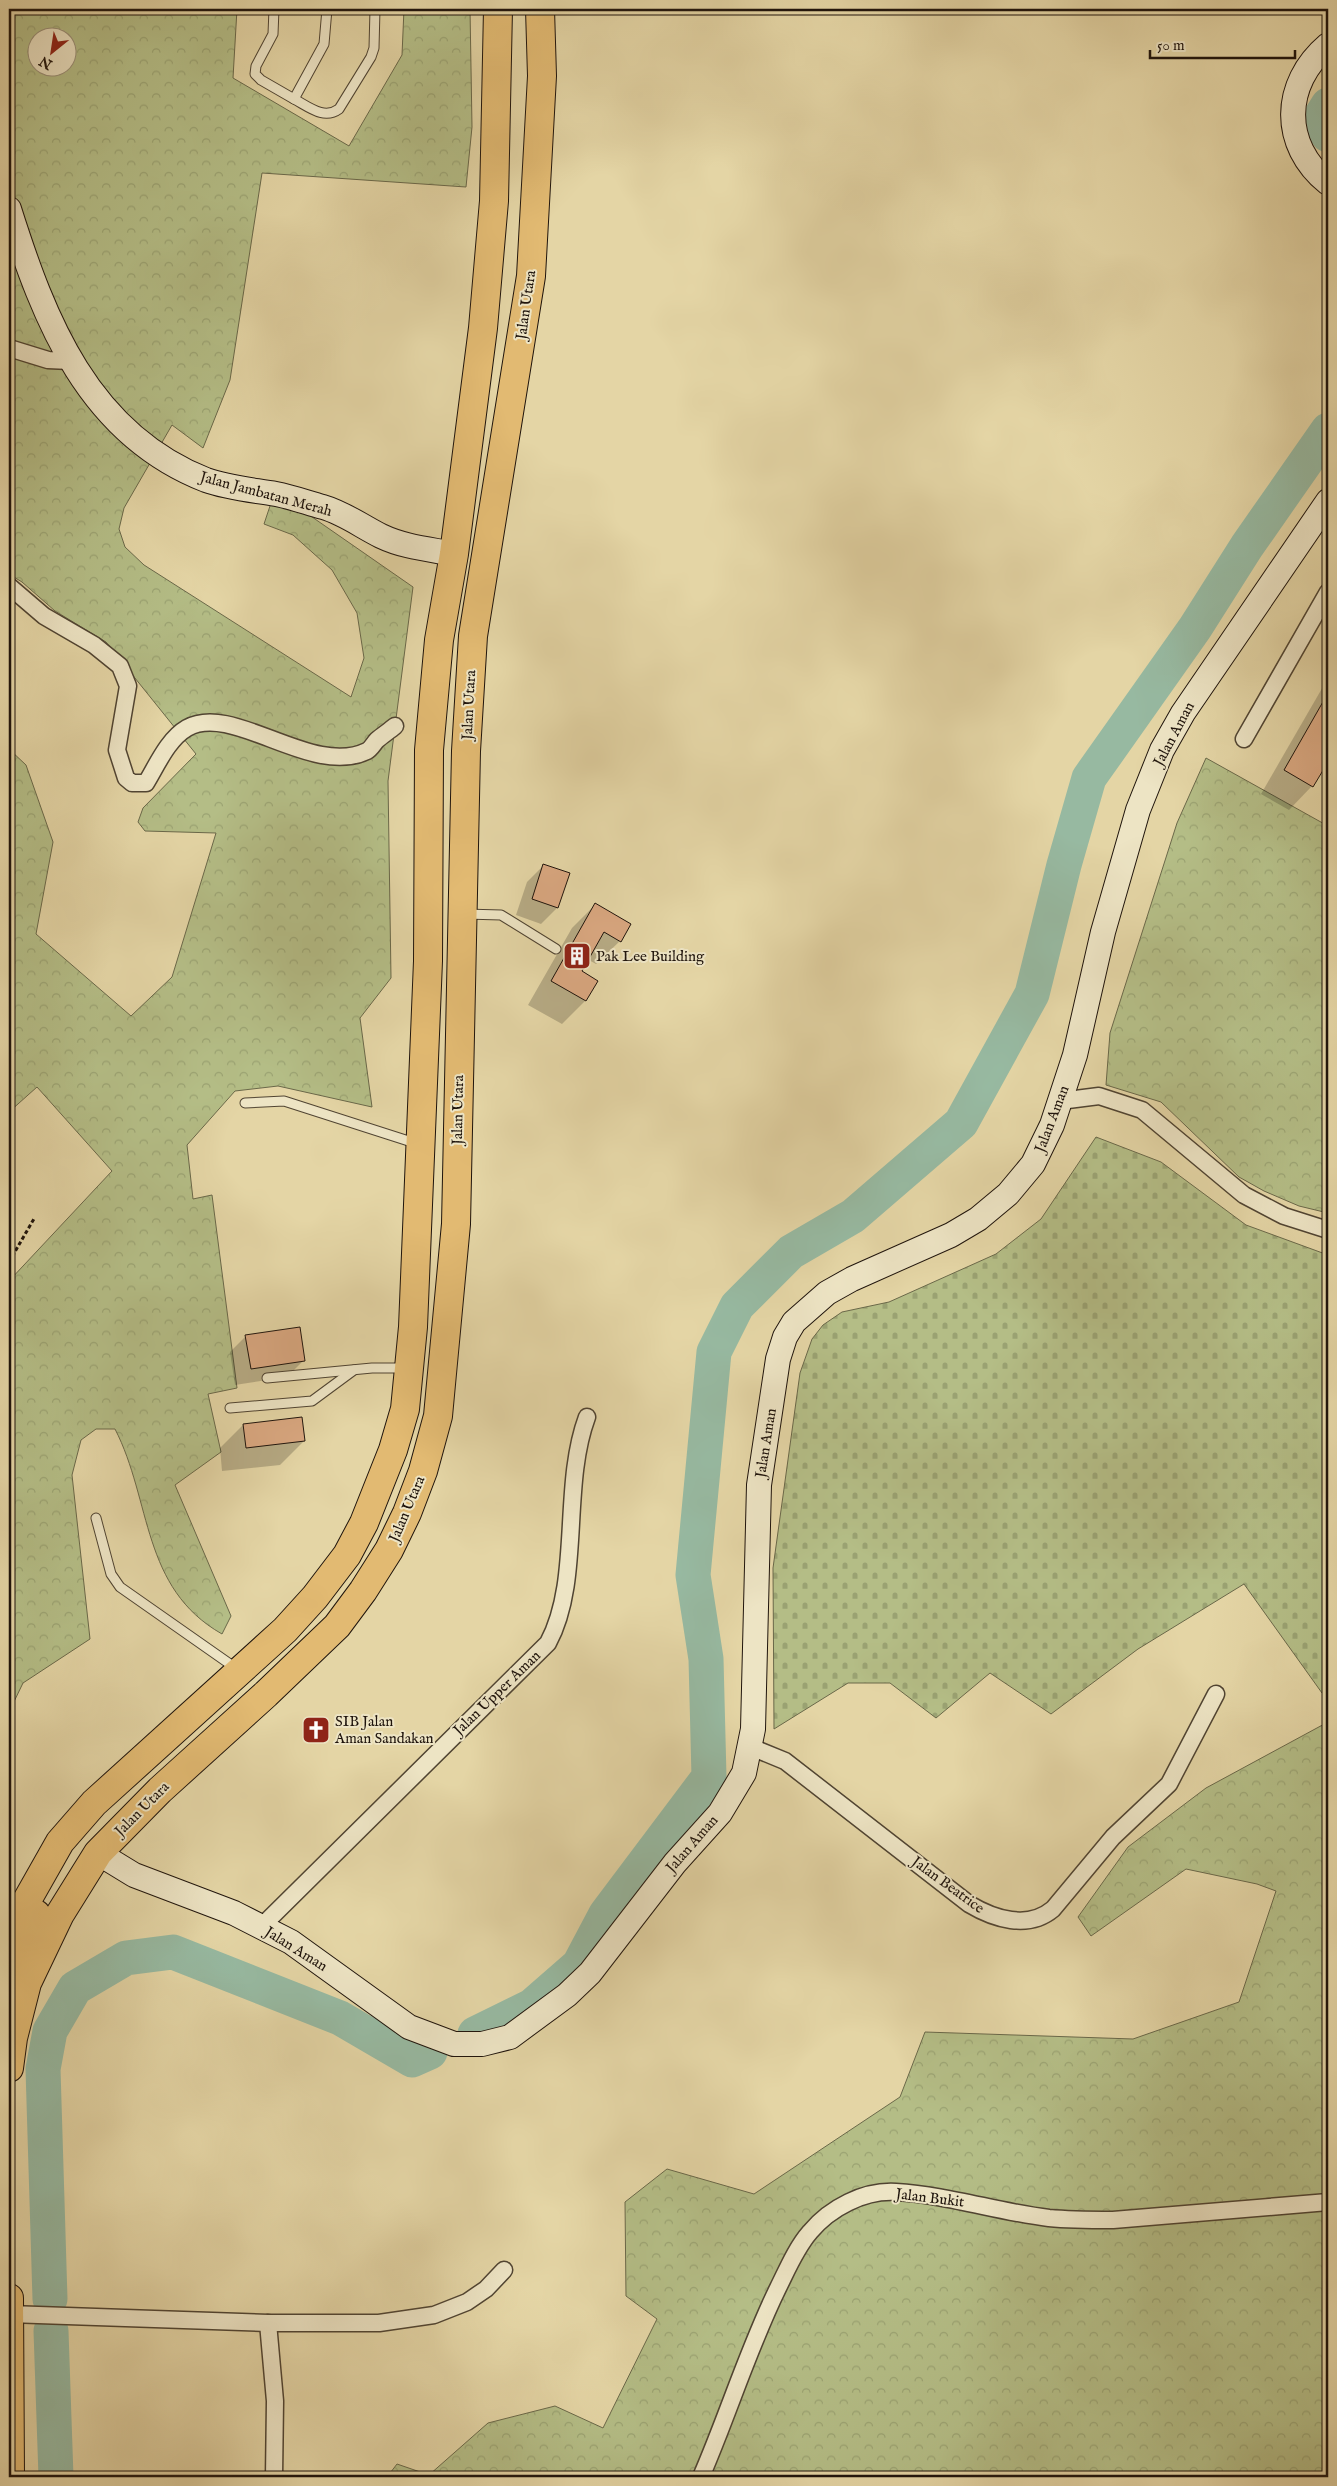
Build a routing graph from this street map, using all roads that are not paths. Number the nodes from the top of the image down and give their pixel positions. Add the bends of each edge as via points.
1 (274, 9) edge
2 (327, 9) edge
3 (375, 9) edge
4 (498, 9) edge
5 (540, 9) edge
6 (1328, 45) edge
7 (294, 100) junction
8 (1328, 183) edge
9 (9, 209) edge
10 (9, 348) edge
11 (70, 361) junction
12 (1328, 500) edge
13 (454, 554) junction
14 (9, 586) edge
15 (1328, 592) edge
16 (395, 726) dead end
17 (1244, 739) dead end
18 (463, 914) junction
19 (556, 949) dead end
20 (1060, 1101) junction
21 (245, 1103) dead end
22 (420, 1145) junction
23 (1328, 1230) edge
24 (410, 1368) junction
25 (355, 1370) junction
26 (267, 1378) dead end
27 (230, 1408) dead end
28 (586, 1417) dead end
29 (96, 1518) dead end
30 (239, 1670) junction
31 (1216, 1694) dead end
32 (751, 1747) junction
33 (98, 1853) junction
34 (261, 1927) junction
35 (9, 1932) edge
36 (9, 1974) edge
37 (9, 2068) edge
38 (1328, 2202) edge
39 (504, 2270) dead end
40 (9, 2298) edge
41 (9, 2314) edge
42 (268, 2322) junction
43 (10, 2477) edge
44 (274, 2477) edge
45 (701, 2477) edge

1 - 7 lane via 273,34 255,74
2 - 7 lane via 324,44
3 - 7 lane via 371,57 340,109 325,114
4 - 13 highway via 494,201 483,328
5 - 18 highway, Jalan Utara via 542,76 531,276 473,636 466,751
6 - 8 street via 1315,56 1300,80 1292,106 1294,132 1302,154
9 - 11 street, Jalan Jambatan Merah via 46,316
10 - 11 street via 34,357
11 - 13 street, Jalan Jambatan Merah via 96,398 134,436 165,459 193,474 328,508 405,546
12 - 20 street, Jalan Aman via 1183,713 1162,750 1118,873 1075,1055
13 - 22 highway via 439,640 429,750 428,961
14 - 16 street via 44,616 94,645 120,666 128,686 117,750 126,778 132,783 146,783 172,742 186,728 200,723 231,725 323,756 347,756 367,751
15 - 17 street
18 - 19 lane via 502,915
18 - 33 highway, Jalan Utara via 456,1224 445,1360 438,1416 407,1513 363,1591 336,1626 160,1790
20 - 23 street via 1100,1096 1142,1110 1244,1195 1284,1216
20 - 32 street, Jalan Aman via 1034,1164 1008,1194 978,1219 951,1235 827,1293 794,1322 784,1337 759,1485
21 - 22 lane via 284,1101
22 - 24 highway
24 - 25 lane
24 - 30 highway via 405,1409 394,1450 347,1555 316,1597 285,1630
25 - 26 lane
25 - 27 lane via 312,1401
28 - 34 street, Jalan Upper Aman via 575,1464 563,1594 558,1620 548,1643
29 - 30 lane via 111,1574 120,1587
30 - 35 highway via 94,1803 60,1842
31 - 32 street, Jalan Beatrice via 1169,1784 1113,1837 1053,1909 1044,1917 1031,1921 1008,1920 969,1904 786,1761
32 - 34 street, Jalan Aman via 744,1773 720,1813 675,1863 590,1973 567,1995 510,2037 482,2044 454,2044 409,2027 290,1942
33 - 34 street, Jalan Aman via 134,1875 234,1913
33 - 36 highway via 83,1846 72,1850 60,1864
33 - 37 highway, Jalan Utara via 60,1914 27,1983
38 - 45 street, Jalan Bukit via 1081,2220 1048,2218 947,2198 894,2192 856,2200 834,2209 809,2232 789,2265 764,2317
39 - 42 street via 486,2289 467,2302 434,2315 380,2323
40 - 41 highway
41 - 42 street
41 - 43 highway
42 - 44 street via 275,2401

